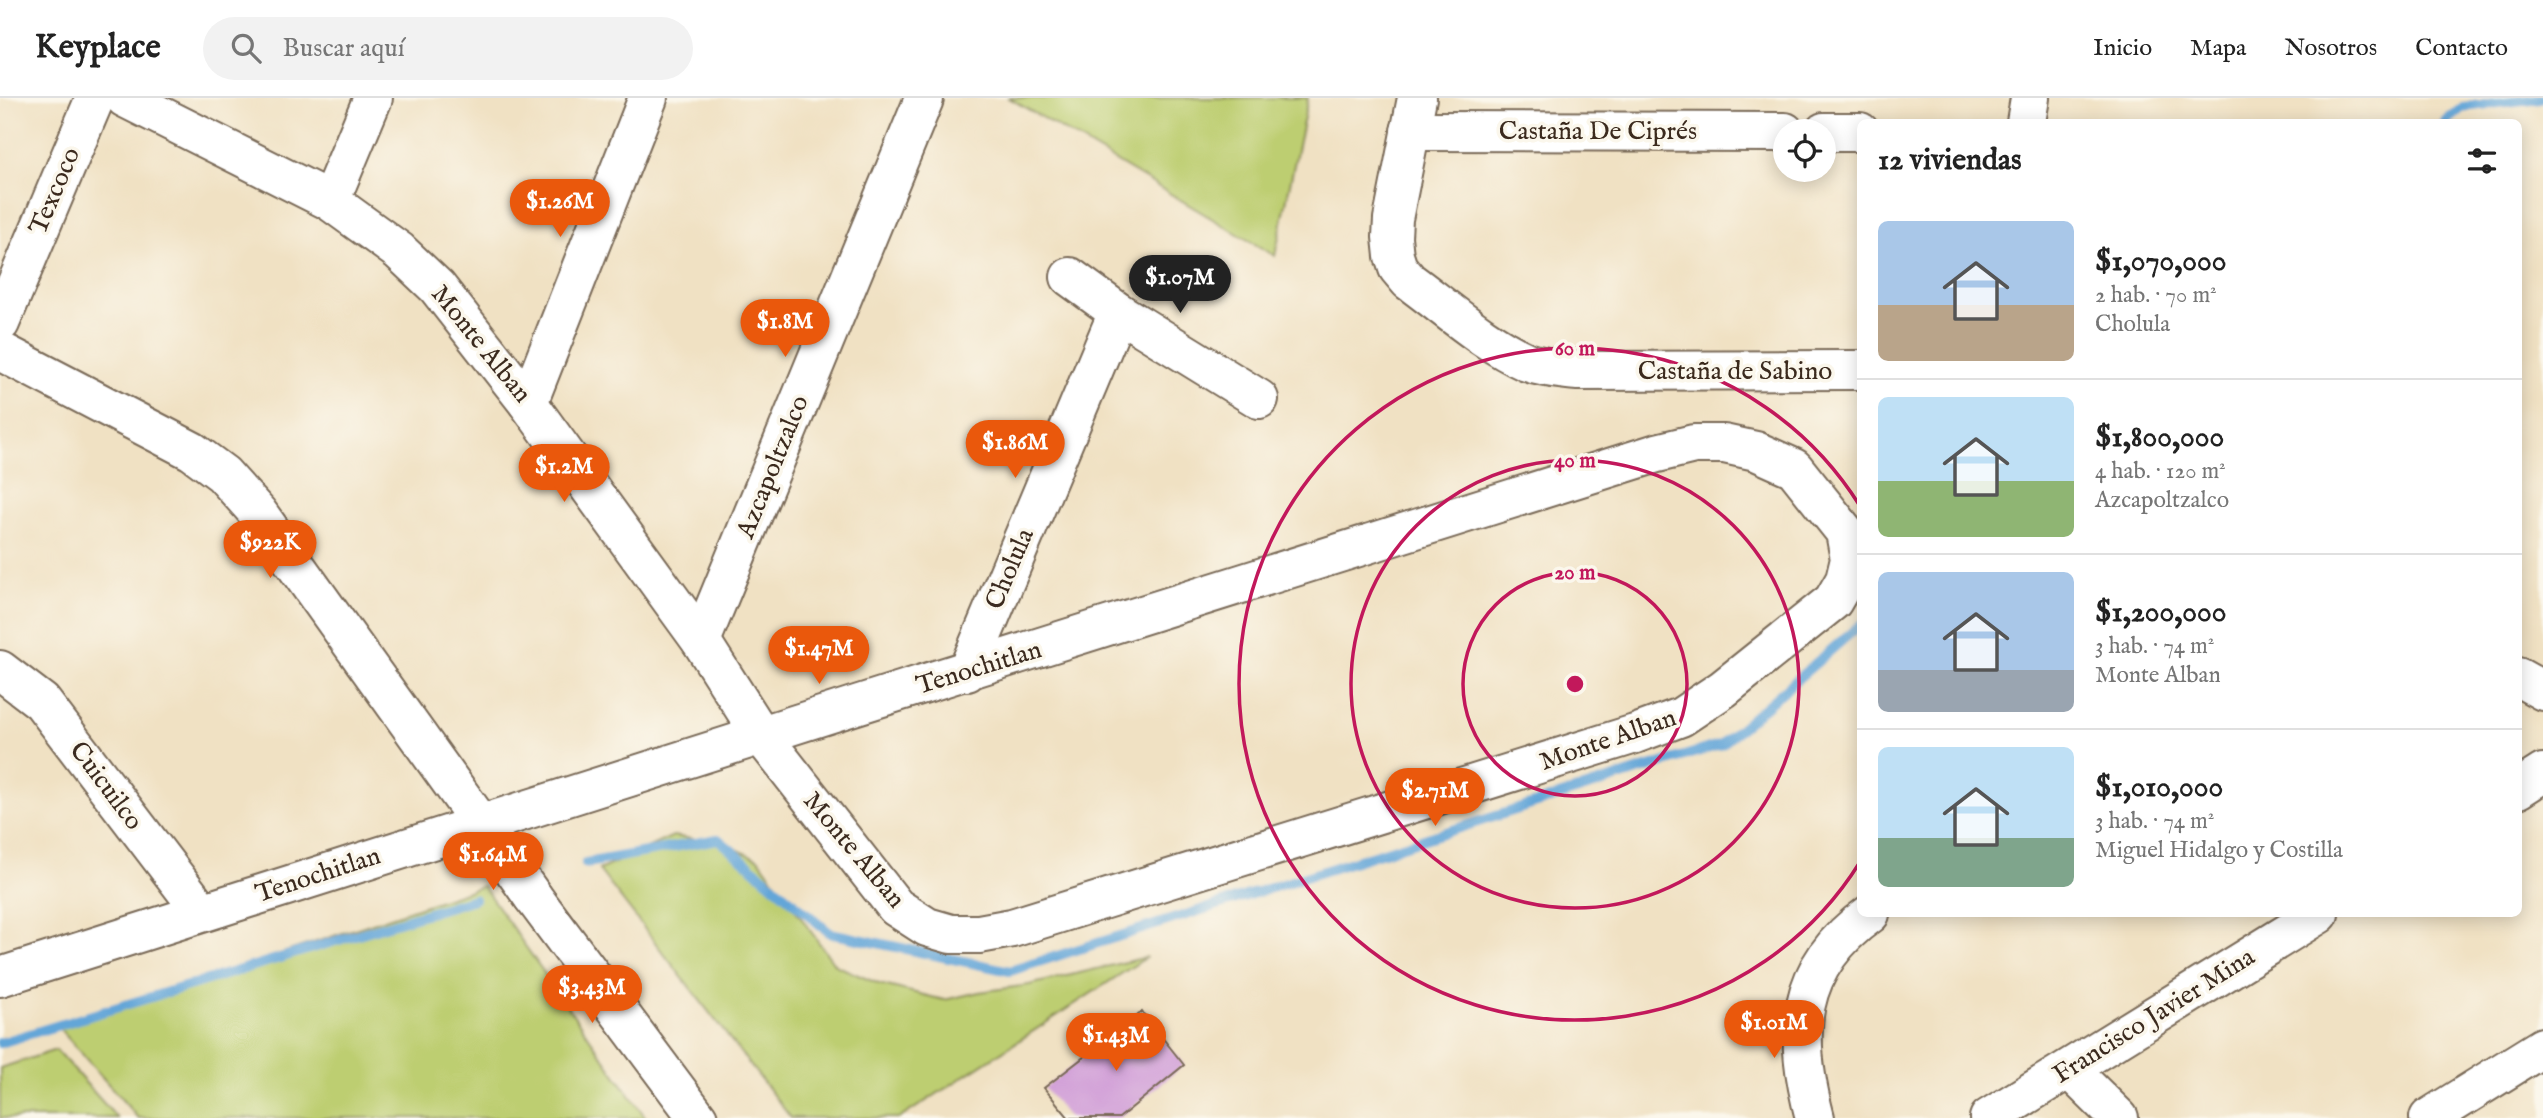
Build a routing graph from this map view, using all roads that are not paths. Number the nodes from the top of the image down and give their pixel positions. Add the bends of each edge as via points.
1 (94, 98) edge
2 (125, 98) edge
3 (373, 98) edge
4 (648, 98) edge
5 (2030, 98) edge
6 (924, 99) edge
7 (1414, 115) edge
8 (2026, 119) edge
9 (1773, 131) edge
10 (1836, 132) edge
11 (1857, 132) edge
12 (330, 201) junction
13 (1070, 277) dead end
14 (1118, 312) junction
15 (0, 323) edge
16 (0, 351) edge
17 (1857, 370) edge
18 (1259, 399) dead end
19 (528, 403) junction
20 (1845, 580) joint
21 (701, 641) junction
22 (0, 670) edge
23 (967, 672) junction
24 (2522, 679) edge
25 (2543, 691) edge
26 (761, 735) junction
27 (2543, 773) edge
28 (2522, 786) edge
29 (490, 837) junction
30 (202, 912) junction
31 (1867, 917) edge
32 (2314, 917) edge
33 (0, 977) edge
34 (2543, 1047) edge
35 (2070, 1070) junction
36 (698, 1118) edge
37 (1815, 1118) edge
38 (1989, 1118) edge
39 (2119, 1118) edge
40 (2430, 1118) edge

1 - 15 street, Texcoco
2 - 12 street, Monte Alban
3 - 12 street
4 - 19 street
5 - 8 street
6 - 21 street, Azcapoltzalco
7 - 9 street, Castaña De Ciprés
7 - 17 street, Castaña de Sabino via 1393,219 1398,268 1409,281 1505,351 1530,363 1576,371
10 - 11 street
12 - 19 street, Monte Alban via 399,251 437,287
13 - 14 street
14 - 18 street
14 - 23 street, Cholula
16 - 29 street via 192,451 223,474 258,513
19 - 21 street, Monte Alban
20 - 23 street, Tenochitlan via 1850,559 1845,532 1794,468 1756,450 1694,444
20 - 26 street, Monte Alban via 1833,601 1681,717 1012,929 979,934 951,934 927,927 896,907
21 - 26 street, Monte Alban
22 - 30 street, Cuicuilco via 43,702
23 - 26 street, Tenochitlan
24 - 25 street
26 - 29 street, Tenochitlan
27 - 28 street
29 - 30 street, Tenochitlan
29 - 36 street
30 - 33 street, Tenochitlan
31 - 37 street via 1828,952 1806,996 1802,1038
32 - 35 street, Francisco Javier Mina
34 - 40 street
35 - 38 street, Francisco Javier Mina
35 - 39 street

